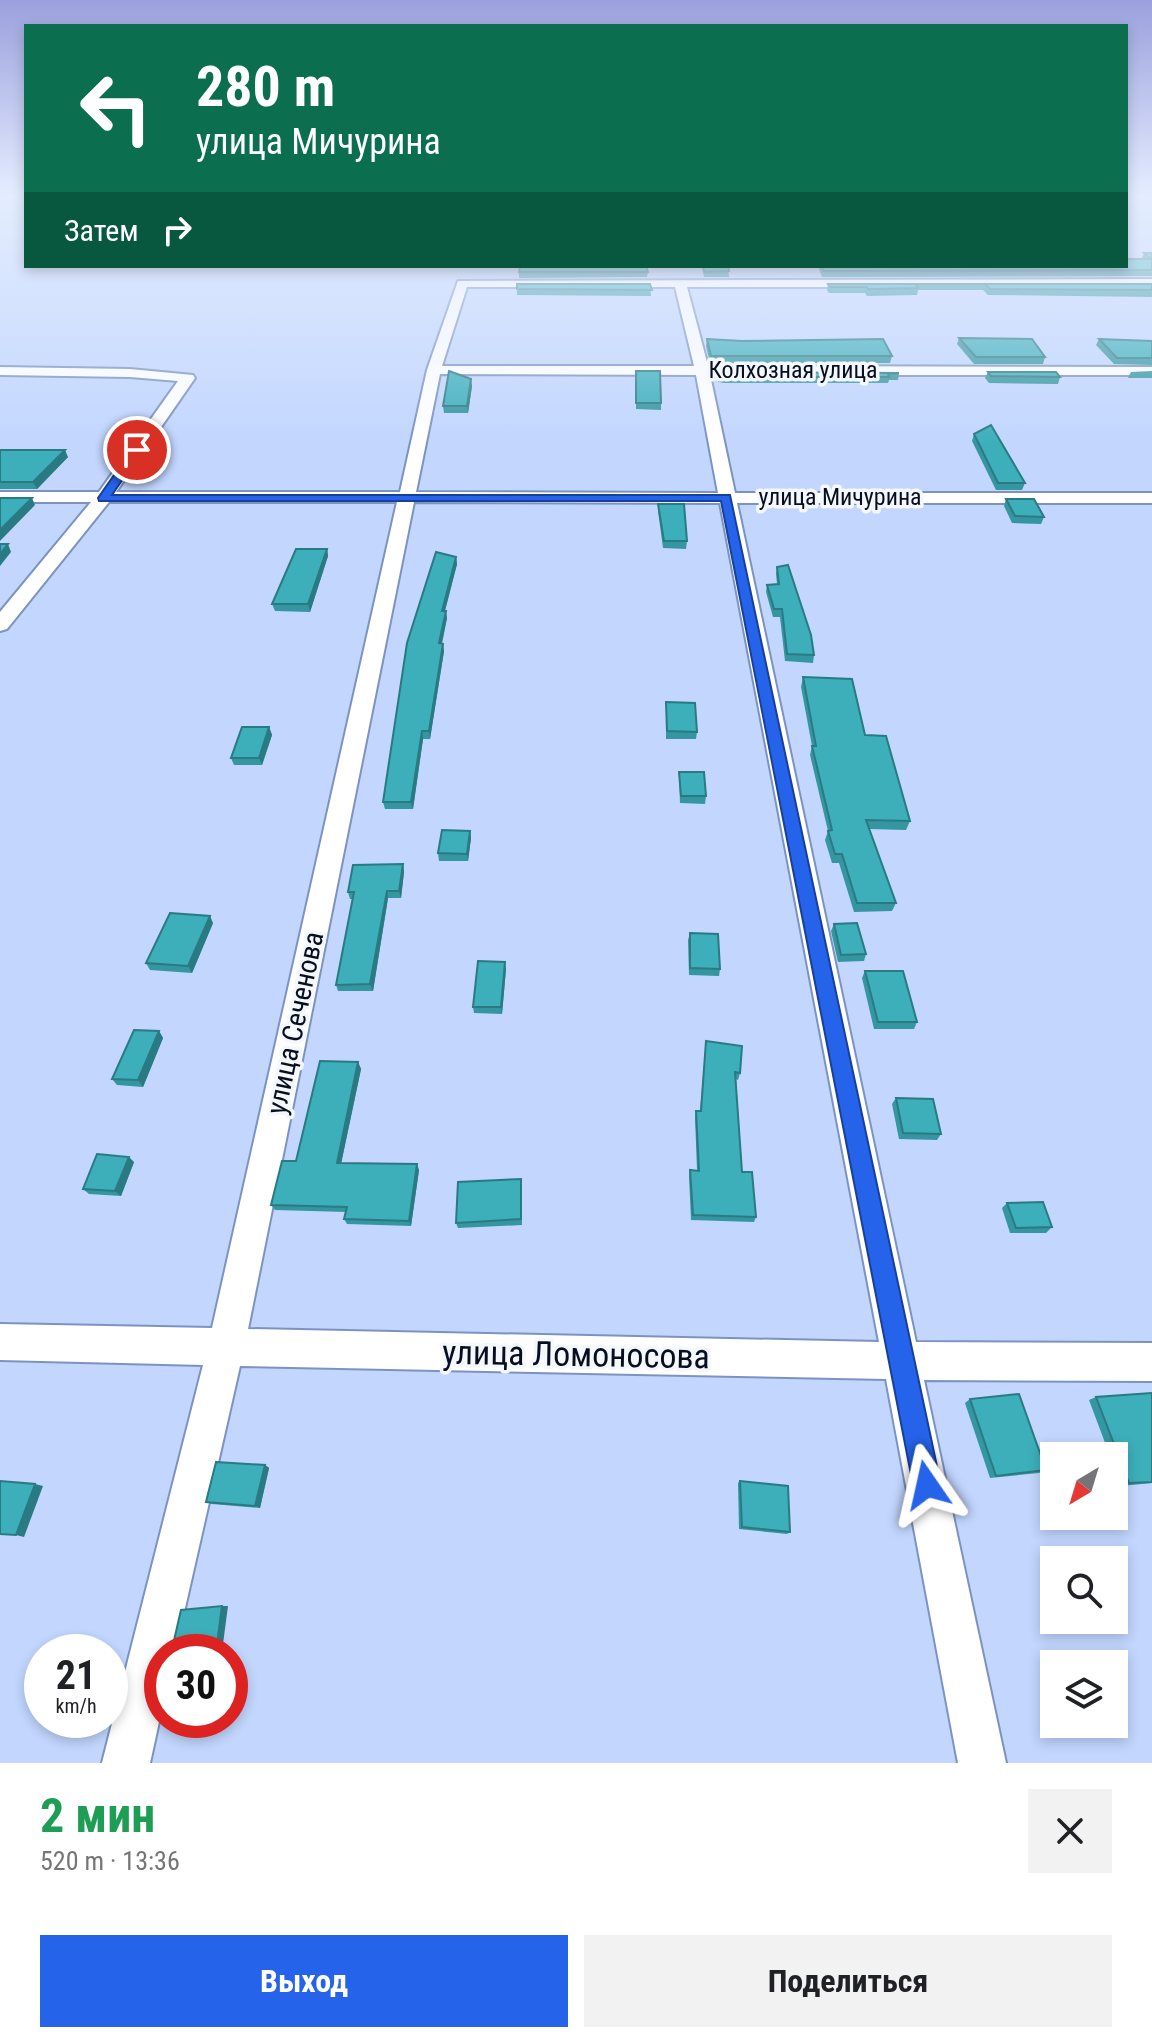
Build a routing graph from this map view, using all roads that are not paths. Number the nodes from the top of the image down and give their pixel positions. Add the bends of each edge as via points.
1 (1152, 283) edge
2 (680, 284) junction
3 (434, 370) junction
4 (702, 370) junction
5 (0, 371) edge
6 (1152, 371) edge
7 (406, 496) junction
8 (0, 497) edge
9 (726, 497) junction
10 (103, 498) junction
11 (1152, 498) edge
12 (0, 625) edge
13 (0, 1342) edge
14 (226, 1347) junction
15 (903, 1361) junction
16 (1152, 1362) edge
17 (126, 1763) edge
18 (982, 1763) edge

1 - 2 street
2 - 3 street, улица Сеченова via 462,283
2 - 4 street
3 - 4 street, Колхозная улица
3 - 7 street, улица Сеченова
4 - 6 street, Колхозная улица
4 - 9 street
5 - 10 street via 188,378
7 - 9 street, улица Мичурина
7 - 10 street, улица Мичурина
7 - 14 street, улица Сеченова
8 - 10 street, улица Мичурина
9 - 11 street, улица Мичурина
9 - 15 street
10 - 12 street
13 - 14 street, улица Ломоносова
14 - 15 street, улица Ломоносова
14 - 17 street, улица Сеченова
15 - 16 street, улица Ломоносова
15 - 18 street

